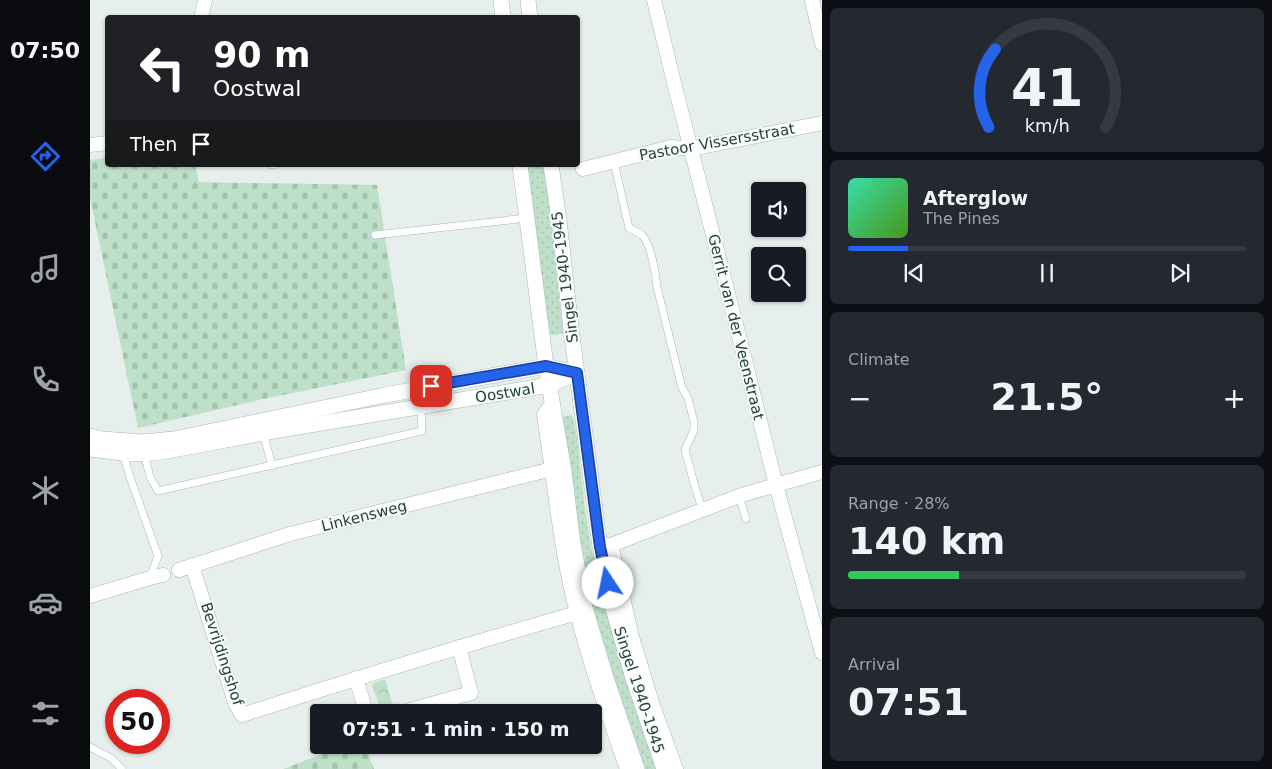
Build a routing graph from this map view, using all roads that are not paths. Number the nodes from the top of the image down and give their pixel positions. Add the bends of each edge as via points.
1 (205, 0) edge
2 (501, 0) edge
3 (528, 0) edge
4 (654, 0) edge
5 (812, 0) edge
6 (202, 15) edge
7 (503, 15) edge
8 (530, 15) edge
9 (822, 44) edge
10 (822, 123) edge
11 (105, 143) edge
12 (90, 145) edge
13 (691, 149) junction
14 (614, 162) junction
15 (520, 167) edge
16 (551, 167) edge
17 (583, 169) dead end
18 (526, 218) junction
19 (375, 235) dead end
20 (546, 366) junction
21 (577, 373) junction
22 (549, 385) junction
23 (552, 403) junction
24 (421, 406) junction
25 (262, 427) junction
26 (90, 436) edge
27 (90, 449) edge
28 (123, 453) junction
29 (144, 453) junction
30 (272, 466) junction
31 (552, 469) junction
32 (822, 472) edge
33 (776, 485) junction
34 (739, 496) junction
35 (702, 509) junction
36 (746, 519) dead end
37 (606, 546) junction
38 (192, 565) junction
39 (179, 570) dead end
40 (156, 576) joint
41 (90, 596) edge
42 (816, 610) edge
43 (577, 614) junction
44 (458, 647) junction
45 (822, 653) edge
46 (356, 678) junction
47 (364, 704) edge
48 (432, 704) edge
49 (90, 747) edge
50 (122, 769) edge
51 (627, 769) edge
52 (637, 769) edge
53 (664, 769) edge
54 (676, 769) edge

1 - 6 street
2 - 7 main road
3 - 8 main road
4 - 13 street, Gerrit van der Veenstraat
5 - 9 street
10 - 13 street, Pastoor Vissersstraat
11 - 12 street
13 - 14 street, Pastoor Vissersstraat via 670,147
13 - 33 street, Gerrit van der Veenstraat
14 - 17 street, Pastoor Vissersstraat
14 - 35 lane via 629,228 642,235 648,244 682,388 688,398 694,430 686,450
15 - 18 main road, Singel 1940-1945
16 - 21 main road, Singel 1940-1945
18 - 19 lane
18 - 20 main road, Singel 1940-1945
20 - 21 main road, Oostwal
20 - 22 main road, Singel 1940-1945
20 - 25 main road, Oostwal via 402,391
21 - 22 main road, Oostwal
21 - 37 main road, Singel 1940-1945
22 - 23 main road, Singel 1940-1945
22 - 24 main road, Oostwal
23 - 31 street, Singel 1940-1945 via 544,415
23 - 52 main road, Singel 1940-1945 via 585,608
24 - 25 main road, Oostwal via 365,416
24 - 30 lane via 422,431
25 - 26 main road, Oostwal via 142,442
25 - 29 main road, Oostwal via 196,446
25 - 30 lane
27 - 28 main road, Oostwal
28 - 29 main road, Oostwal
28 - 40 lane via 158,556
29 - 30 lane via 150,477 158,491
31 - 38 street, Linkensweg via 290,534
31 - 43 street, Singel 1940-1945 via 566,569
32 - 33 street
33 - 34 street
33 - 42 street, Gerrit van der Veenstraat
34 - 35 street
34 - 36 lane
35 - 37 street
37 - 53 main road, Singel 1940-1945 via 611,601
37 - 54 street, Singel 1940-1945 via 653,706
38 - 39 street, Linkensweg
38 - 46 street, Bevrijdingshof via 235,703 242,715
40 - 41 street
42 - 45 street, Gerrit van der Veenstraat
43 - 44 street, Bevrijdingshof
43 - 51 street, Singel 1940-1945
44 - 46 street, Bevrijdingshof
44 - 48 street via 471,693
46 - 47 street
49 - 50 lane via 111,758

